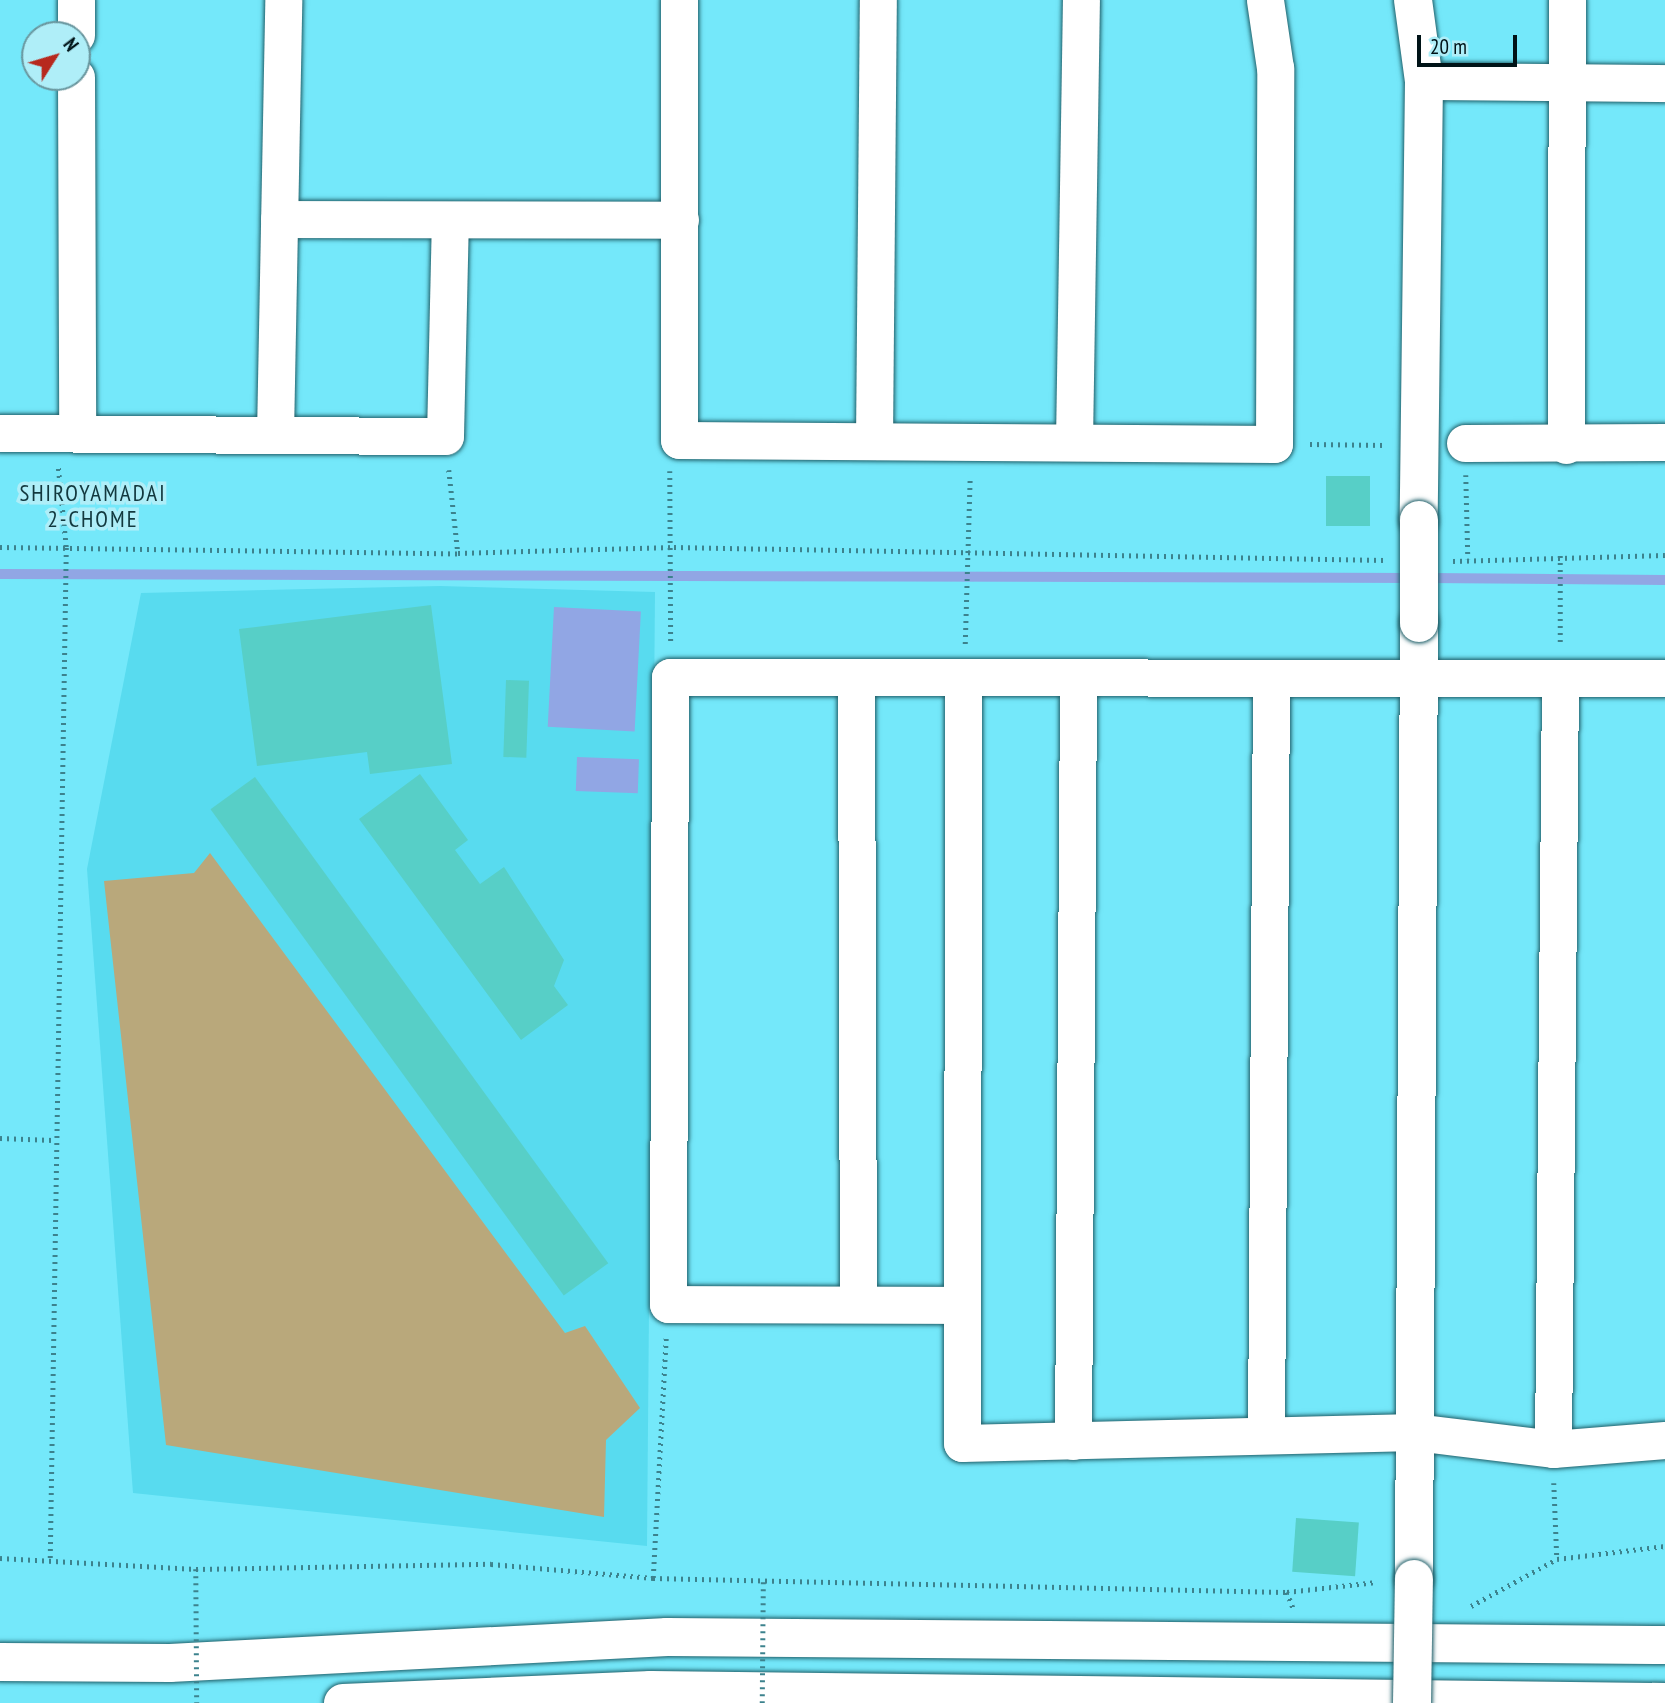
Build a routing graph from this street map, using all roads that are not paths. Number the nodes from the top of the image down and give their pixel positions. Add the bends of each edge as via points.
1 (76, 0) edge
2 (283, 0) edge
3 (678, 0) edge
4 (878, 0) edge
5 (1081, 0) edge
6 (1265, 0) edge
7 (1413, 0) edge
8 (1567, 0) edge
9 (76, 21) edge
10 (1424, 82) junction
11 (1564, 82) junction
12 (1665, 83) edge
13 (76, 91) edge
14 (279, 219) junction
15 (450, 220) junction
16 (680, 220) junction
17 (0, 433) edge
18 (66, 433) junction
19 (275, 435) junction
20 (874, 441) junction
21 (1074, 442) junction
22 (1665, 442) edge
23 (1465, 443) road end
24 (1566, 445) junction
25 (1560, 678) junction
26 (1665, 678) edge
27 (963, 679) junction
28 (1078, 679) junction
29 (1271, 679) junction
30 (1418, 679) junction
31 (856, 680) junction
32 (858, 1304) junction
33 (962, 1305) junction
34 (1415, 1432) junction
35 (1266, 1436) junction
36 (1665, 1440) edge
37 (1073, 1441) junction
38 (1553, 1449) junction
39 (1665, 1645) edge
40 (0, 1662) edge
41 (1665, 1702) edge
42 (344, 1703) edge
43 (1412, 1703) edge

1 - 9 street
2 - 14 street
3 - 16 street
4 - 20 street
5 - 21 street
6 - 21 street via 1275,68 1274,444
7 - 10 street
8 - 11 street
10 - 11 street
10 - 30 street, bridge
11 - 12 street
11 - 24 street
13 - 18 street
14 - 15 street
14 - 19 street
15 - 16 street
15 - 19 street via 445,436
16 - 20 street via 679,440
17 - 18 street
18 - 19 street
20 - 21 street
22 - 24 street
23 - 24 street
25 - 26 street
25 - 30 street
25 - 38 street
27 - 28 street
27 - 31 street
27 - 33 street
28 - 29 street
28 - 37 street
29 - 30 street
29 - 35 street
30 - 34 street
31 - 32 street
31 - 32 street via 670,677 668,1304
32 - 33 street
33 - 37 street via 962,1443
34 - 35 street
34 - 38 street
34 - 43 street, bridge
35 - 37 street
36 - 38 street
39 - 40 street via 667,1637 170,1663
41 - 42 street via 651,1690

